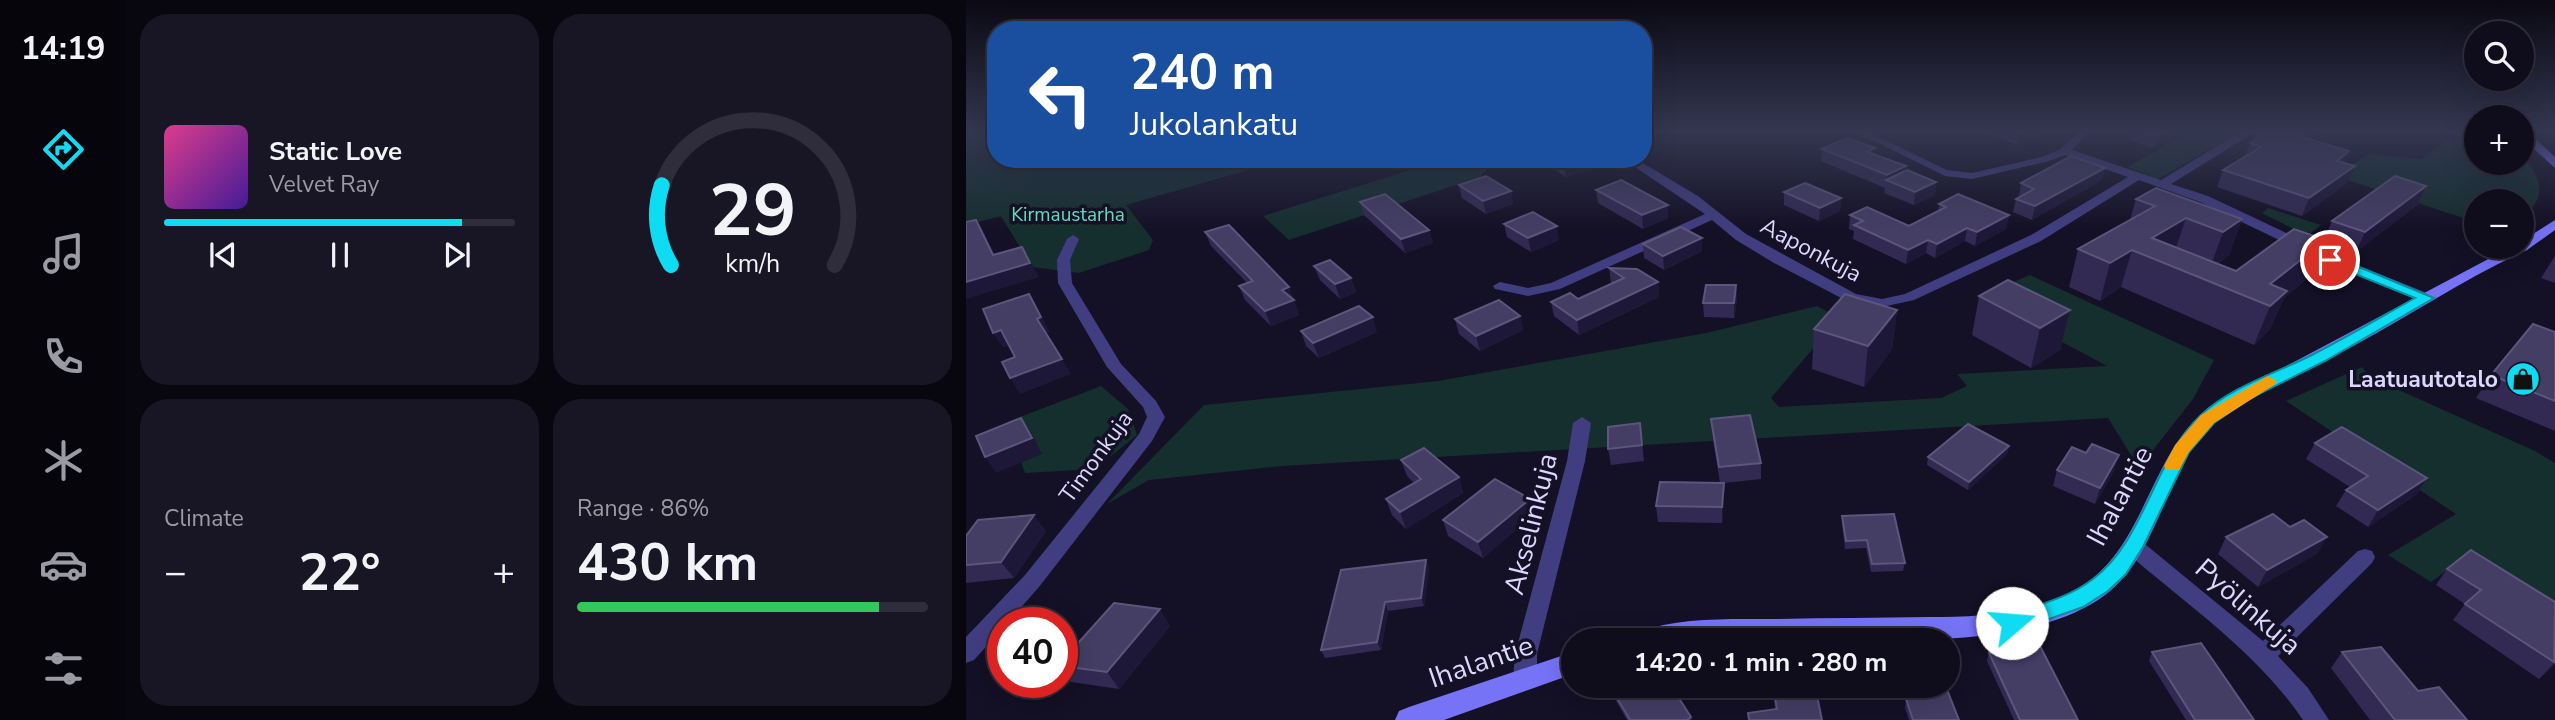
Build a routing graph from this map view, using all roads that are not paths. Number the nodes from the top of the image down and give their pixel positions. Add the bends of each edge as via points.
1 (1924, 164) edge
2 (2020, 164) edge
3 (2099, 164) edge
4 (2196, 164) edge
5 (1643, 168) edge
6 (2136, 177) junction
7 (2163, 184) junction
8 (1714, 214) junction
9 (2555, 224) edge
10 (1073, 239) dead end
11 (2534, 239) edge
12 (2500, 259) edge
13 (1500, 286) dead end
14 (2427, 298) junction
15 (1582, 423) dead end
16 (2133, 547) junction
17 (2365, 557) dead end
18 (1887, 628) edge
19 (966, 653) edge
20 (2263, 656) junction
21 (1561, 667) edge
22 (1525, 679) junction
23 (1409, 720) edge
24 (2317, 720) edge

1 - 2 street via 1959,175
3 - 6 street
4 - 7 street
5 - 8 street, Aaponkuja
6 - 7 street
6 - 8 street, Aaponkuja via 2036,238 1909,297 1882,303 1836,291 1759,249
7 - 14 street via 2231,211 2330,260
8 - 13 street via 1555,286 1528,292
9 - 11 street, Ihalantie
10 - 19 street, Timonkuja via 1062,260 1065,283 1115,367 1156,417 1146,437 1032,581
12 - 14 street, Ihalantie
14 - 16 street, Ihalantie via 2252,390 2207,419 2182,449
15 - 22 street, Akselinkuja via 1526,654
16 - 18 street, Ihalantie via 2101,585 2075,601 2012,623
16 - 20 street, Pyölinkuja
17 - 20 street
20 - 24 street, Pyölinkuja
21 - 22 street, Ihalantie
22 - 23 street, Ihalantie

